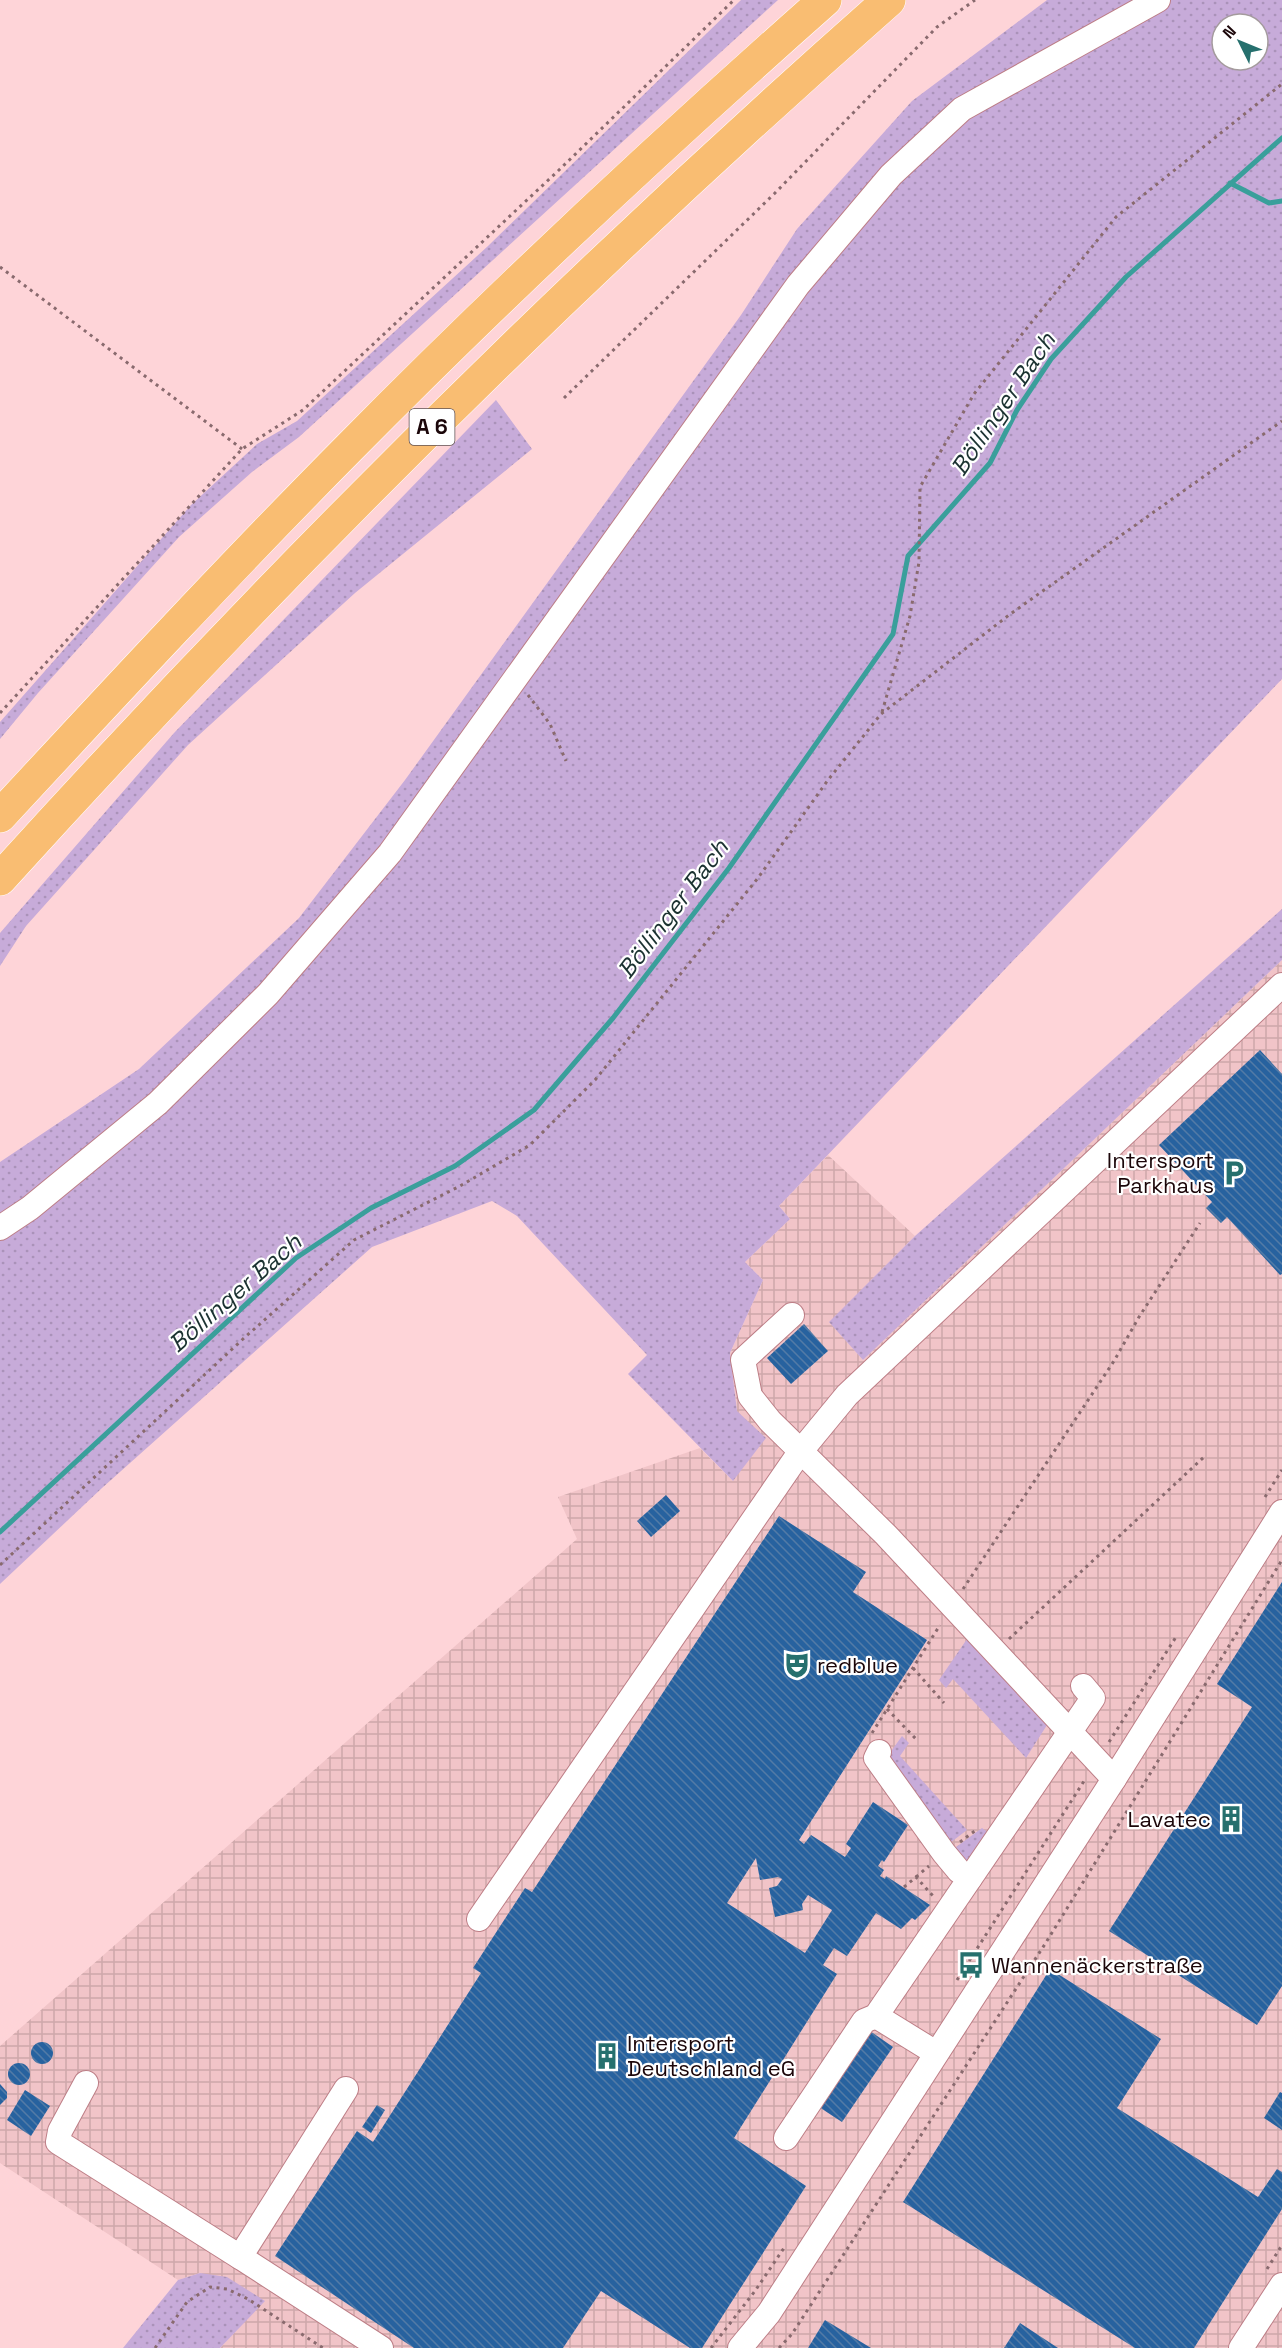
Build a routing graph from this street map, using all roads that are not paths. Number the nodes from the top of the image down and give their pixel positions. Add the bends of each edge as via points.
1 (825, 0) edge
2 (889, 0) edge
3 (1158, 0) edge
4 (0, 816) edge
5 (0, 879) edge
6 (1282, 985) edge
7 (0, 1228) edge
8 (792, 1315) dead end
9 (800, 1452) junction
10 (1273, 1505) edge
11 (1083, 1686) dead end
12 (1069, 1731) junction
13 (876, 1743) road end
14 (1114, 1779) junction
15 (969, 1878) junction
16 (479, 1919) dead end
17 (876, 2016) junction
18 (936, 2053) junction
19 (86, 2083) dead end
20 (346, 2089) dead end
21 (786, 2138) dead end
22 (240, 2257) junction
23 (1282, 2285) edge
24 (381, 2348) edge
25 (740, 2348) edge
26 (1241, 2348) edge

1 - 4 highway, A 6 via 670,139 350,447
2 - 5 highway, A 6 via 642,224 435,424 224,638
3 - 7 street via 962,109 891,175 798,285 390,853 268,994 158,1103
6 - 9 street via 847,1395
8 - 9 street via 743,1360 750,1396
9 - 12 street via 885,1535
9 - 16 street
10 - 14 street
11 - 12 street via 1093,1698
12 - 14 street
12 - 15 street
13 - 15 street via 876,1758 944,1853
14 - 18 street
15 - 17 street
17 - 18 street
17 - 21 street via 864,2021
18 - 25 street via 769,2313
19 - 22 street via 58,2142
20 - 22 street
22 - 24 street
23 - 26 street

